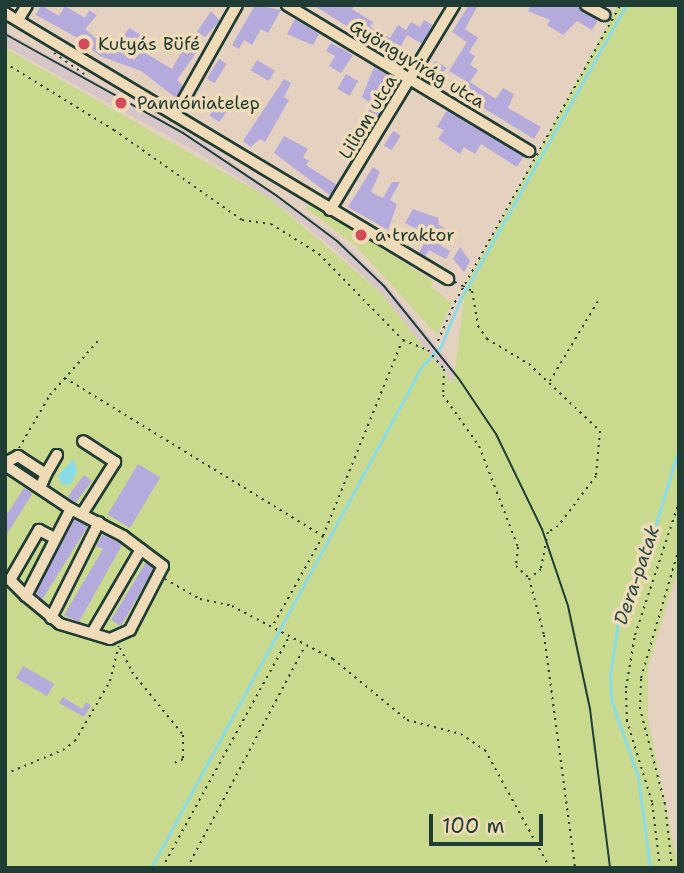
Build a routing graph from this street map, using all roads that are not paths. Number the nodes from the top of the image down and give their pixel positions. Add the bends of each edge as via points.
1 (27, 5) edge
2 (237, 5) edge
3 (288, 5) edge
4 (454, 5) edge
5 (586, 5) edge
6 (5, 13) edge
7 (604, 15) dead end
8 (18, 20) junction
9 (410, 79) junction
10 (175, 115) junction
11 (529, 151) dead end
12 (330, 210) junction
13 (448, 279) dead end
14 (83, 442) dead end
15 (57, 455) dead end
16 (5, 464) edge
17 (46, 474) junction
18 (40, 488) junction
19 (71, 509) junction
20 (82, 514) junction
21 (99, 522) junction
22 (55, 538) junction
23 (141, 549) junction
24 (26, 596) junction
25 (51, 618) junction
26 (92, 633) junction

1 - 8 street
2 - 10 street
3 - 9 street, Gyöngyvirág utca
4 - 9 street, Liliom utca
5 - 7 street
6 - 8 street
8 - 10 street
9 - 11 street, Gyöngyvirág utca
9 - 12 street, Liliom utca
10 - 12 street
12 - 13 street
14 - 20 street via 115,462
15 - 17 street
16 - 17 street via 18,456
16 - 18 street
17 - 18 street
18 - 19 street
19 - 20 street
19 - 22 street
20 - 21 street
21 - 23 street
21 - 25 street
22 - 24 street
22 - 24 street via 39,530 10,580
23 - 26 street
23 - 26 street via 163,566 163,572 130,630 110,639
24 - 25 street
25 - 26 street

